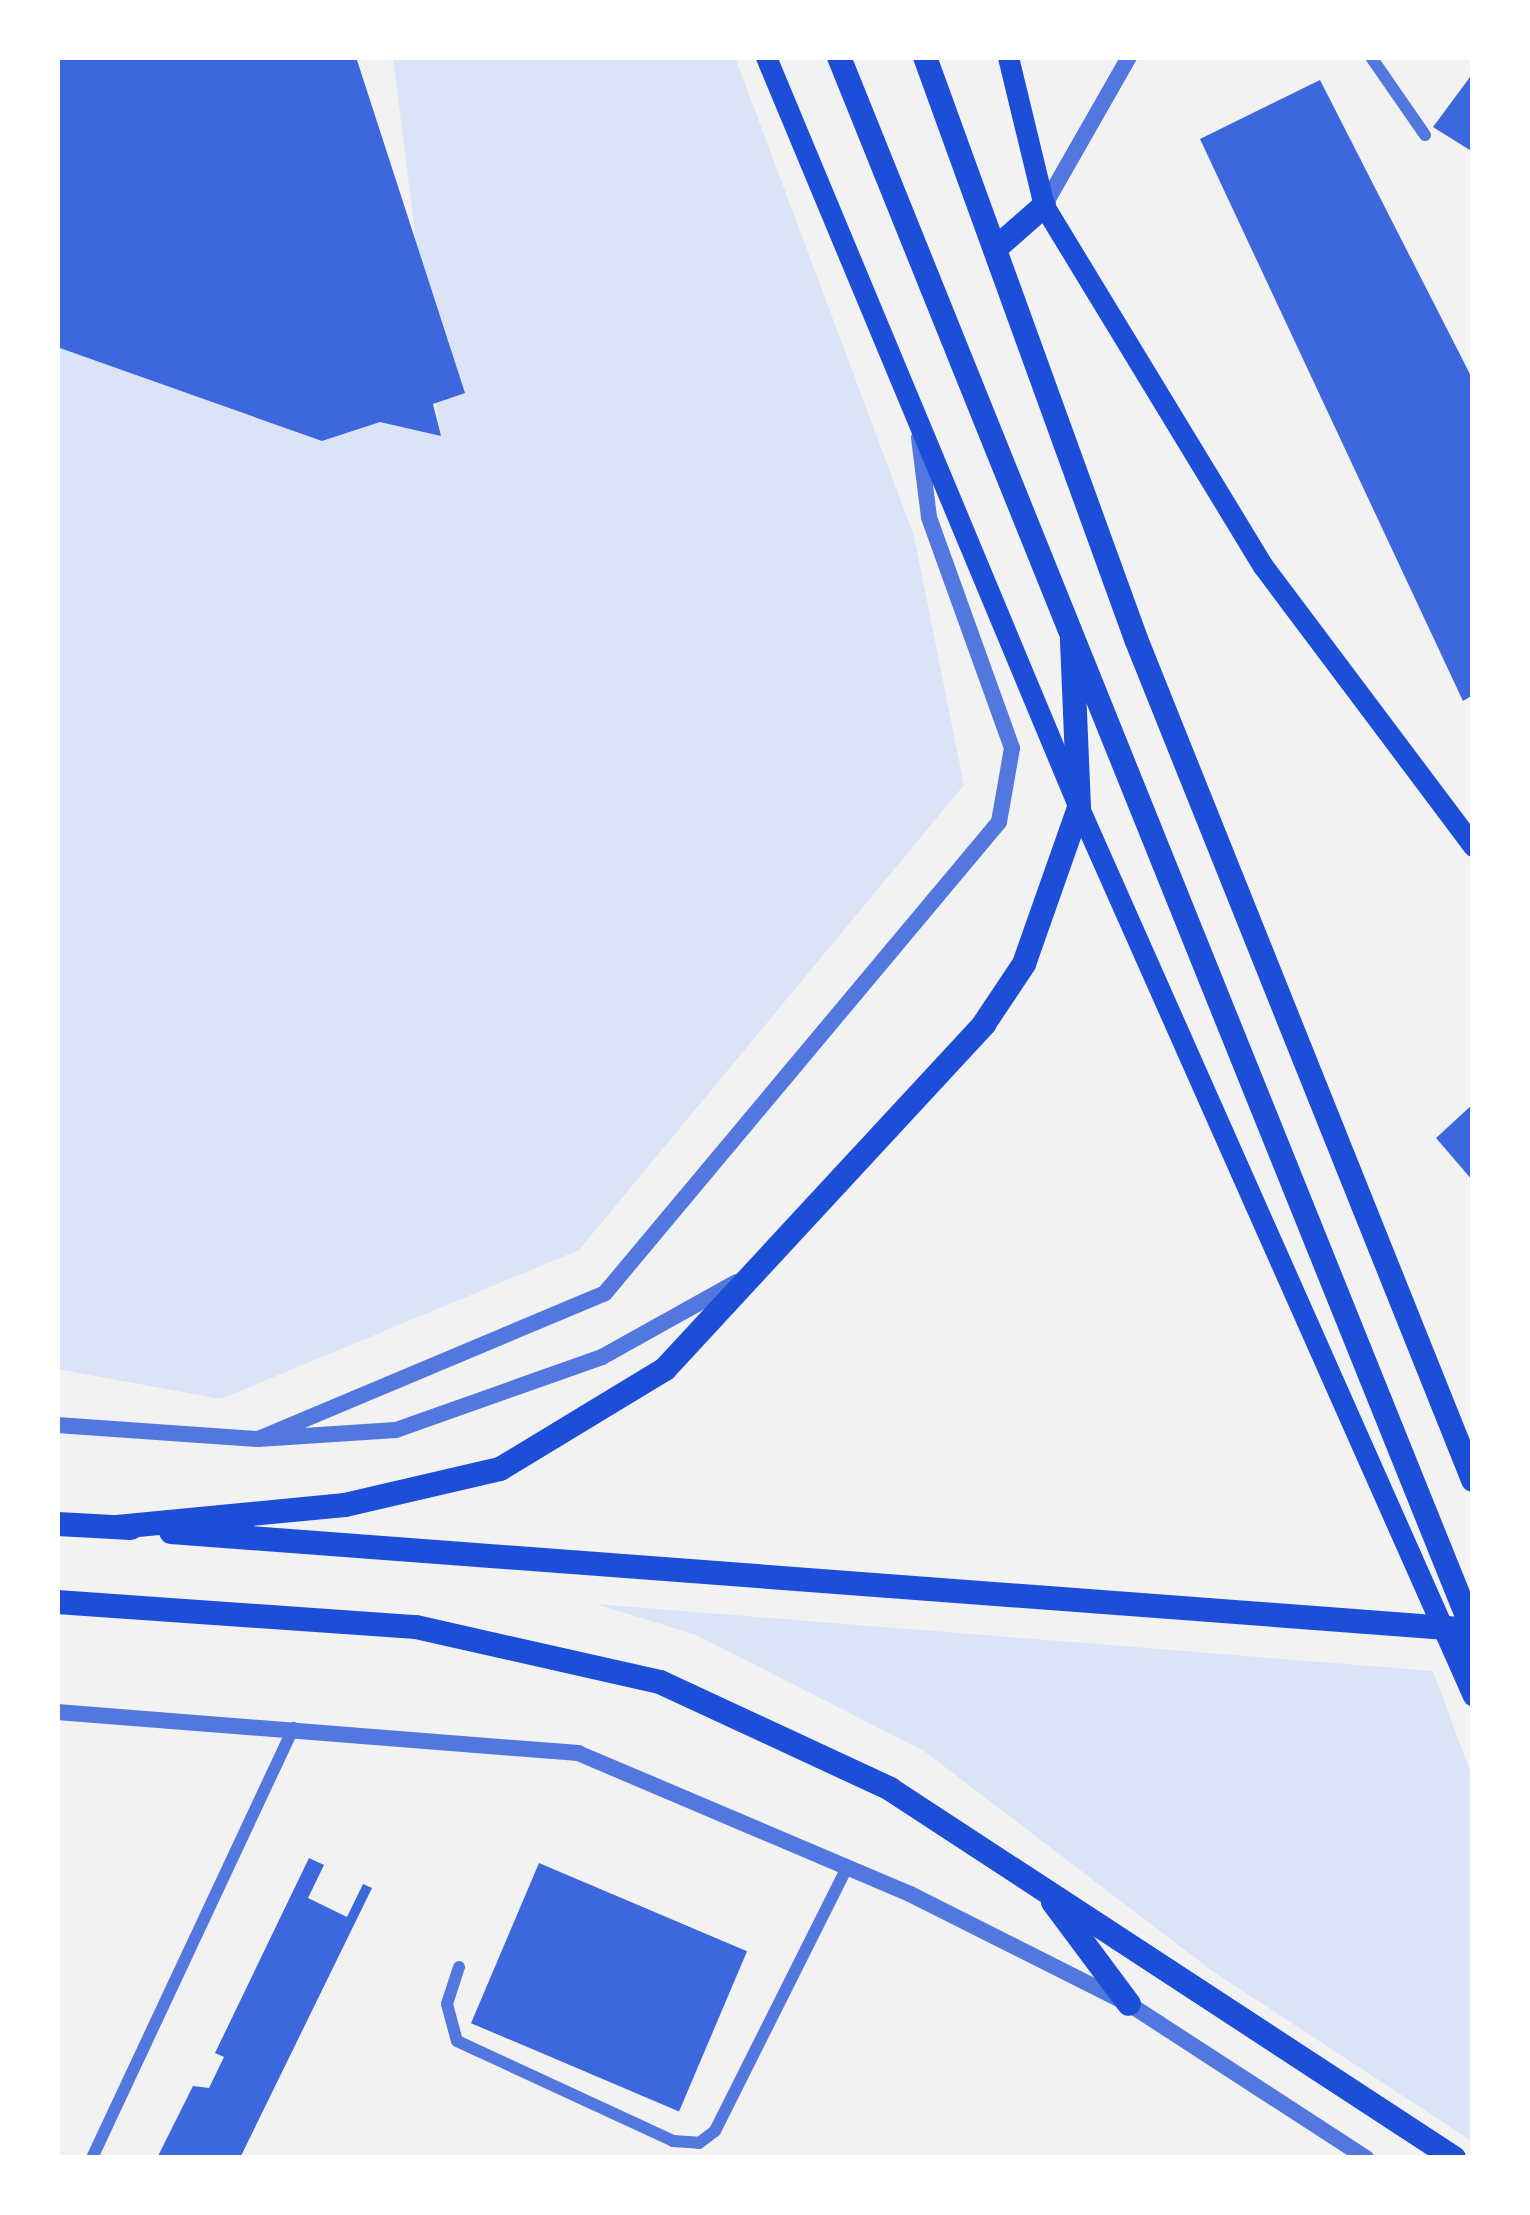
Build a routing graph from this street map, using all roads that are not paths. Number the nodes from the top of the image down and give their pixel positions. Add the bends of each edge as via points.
1 (766, 57) edge
2 (839, 57) edge
3 (925, 57) edge
4 (1008, 57) edge
5 (1129, 57) edge
6 (1371, 57) edge
7 (1425, 135) dead end
8 (1044, 206) junction
9 (996, 248) junction
10 (918, 431) junction
11 (1072, 639) junction
12 (1079, 808) junction
13 (1473, 845) edge
14 (753, 1274) junction
15 (57, 1425) edge
16 (258, 1439) junction
17 (1473, 1480) edge
18 (57, 1523) edge
19 (117, 1527) junction
20 (57, 1602) edge
21 (1473, 1631) edge
22 (1466, 1652) edge
23 (1473, 1696) edge
24 (57, 1712) edge
25 (292, 1728) junction
26 (847, 1867) junction
27 (1041, 1886) junction
28 (459, 1967) dead end
29 (1129, 2004) junction
30 (92, 2158) edge
31 (1366, 2158) edge
32 (1454, 2158) edge

1 - 10 main road
2 - 11 highway
3 - 9 highway
4 - 8 main road
5 - 8 street
6 - 7 street
8 - 9 highway
8 - 13 main road via 1263,566
9 - 17 highway via 1136,639
10 - 12 main road
10 - 16 street via 929,517 1012,748 1000,822 604,1293
11 - 12 highway
11 - 21 highway
12 - 14 highway via 1049,908 984,1024
12 - 22 main road
14 - 16 street via 602,1357 451,1413 337,1438
14 - 19 highway via 665,1369 500,1469 345,1505
15 - 16 street
18 - 19 highway
19 - 21 highway
20 - 27 highway via 416,1627 660,1682 807,1749
22 - 23 main road
24 - 25 street
25 - 26 street via 565,1749
25 - 30 street
26 - 28 street via 699,2143 673,2141 457,2041 447,2004
26 - 29 street
27 - 29 highway
27 - 32 highway
29 - 31 street

